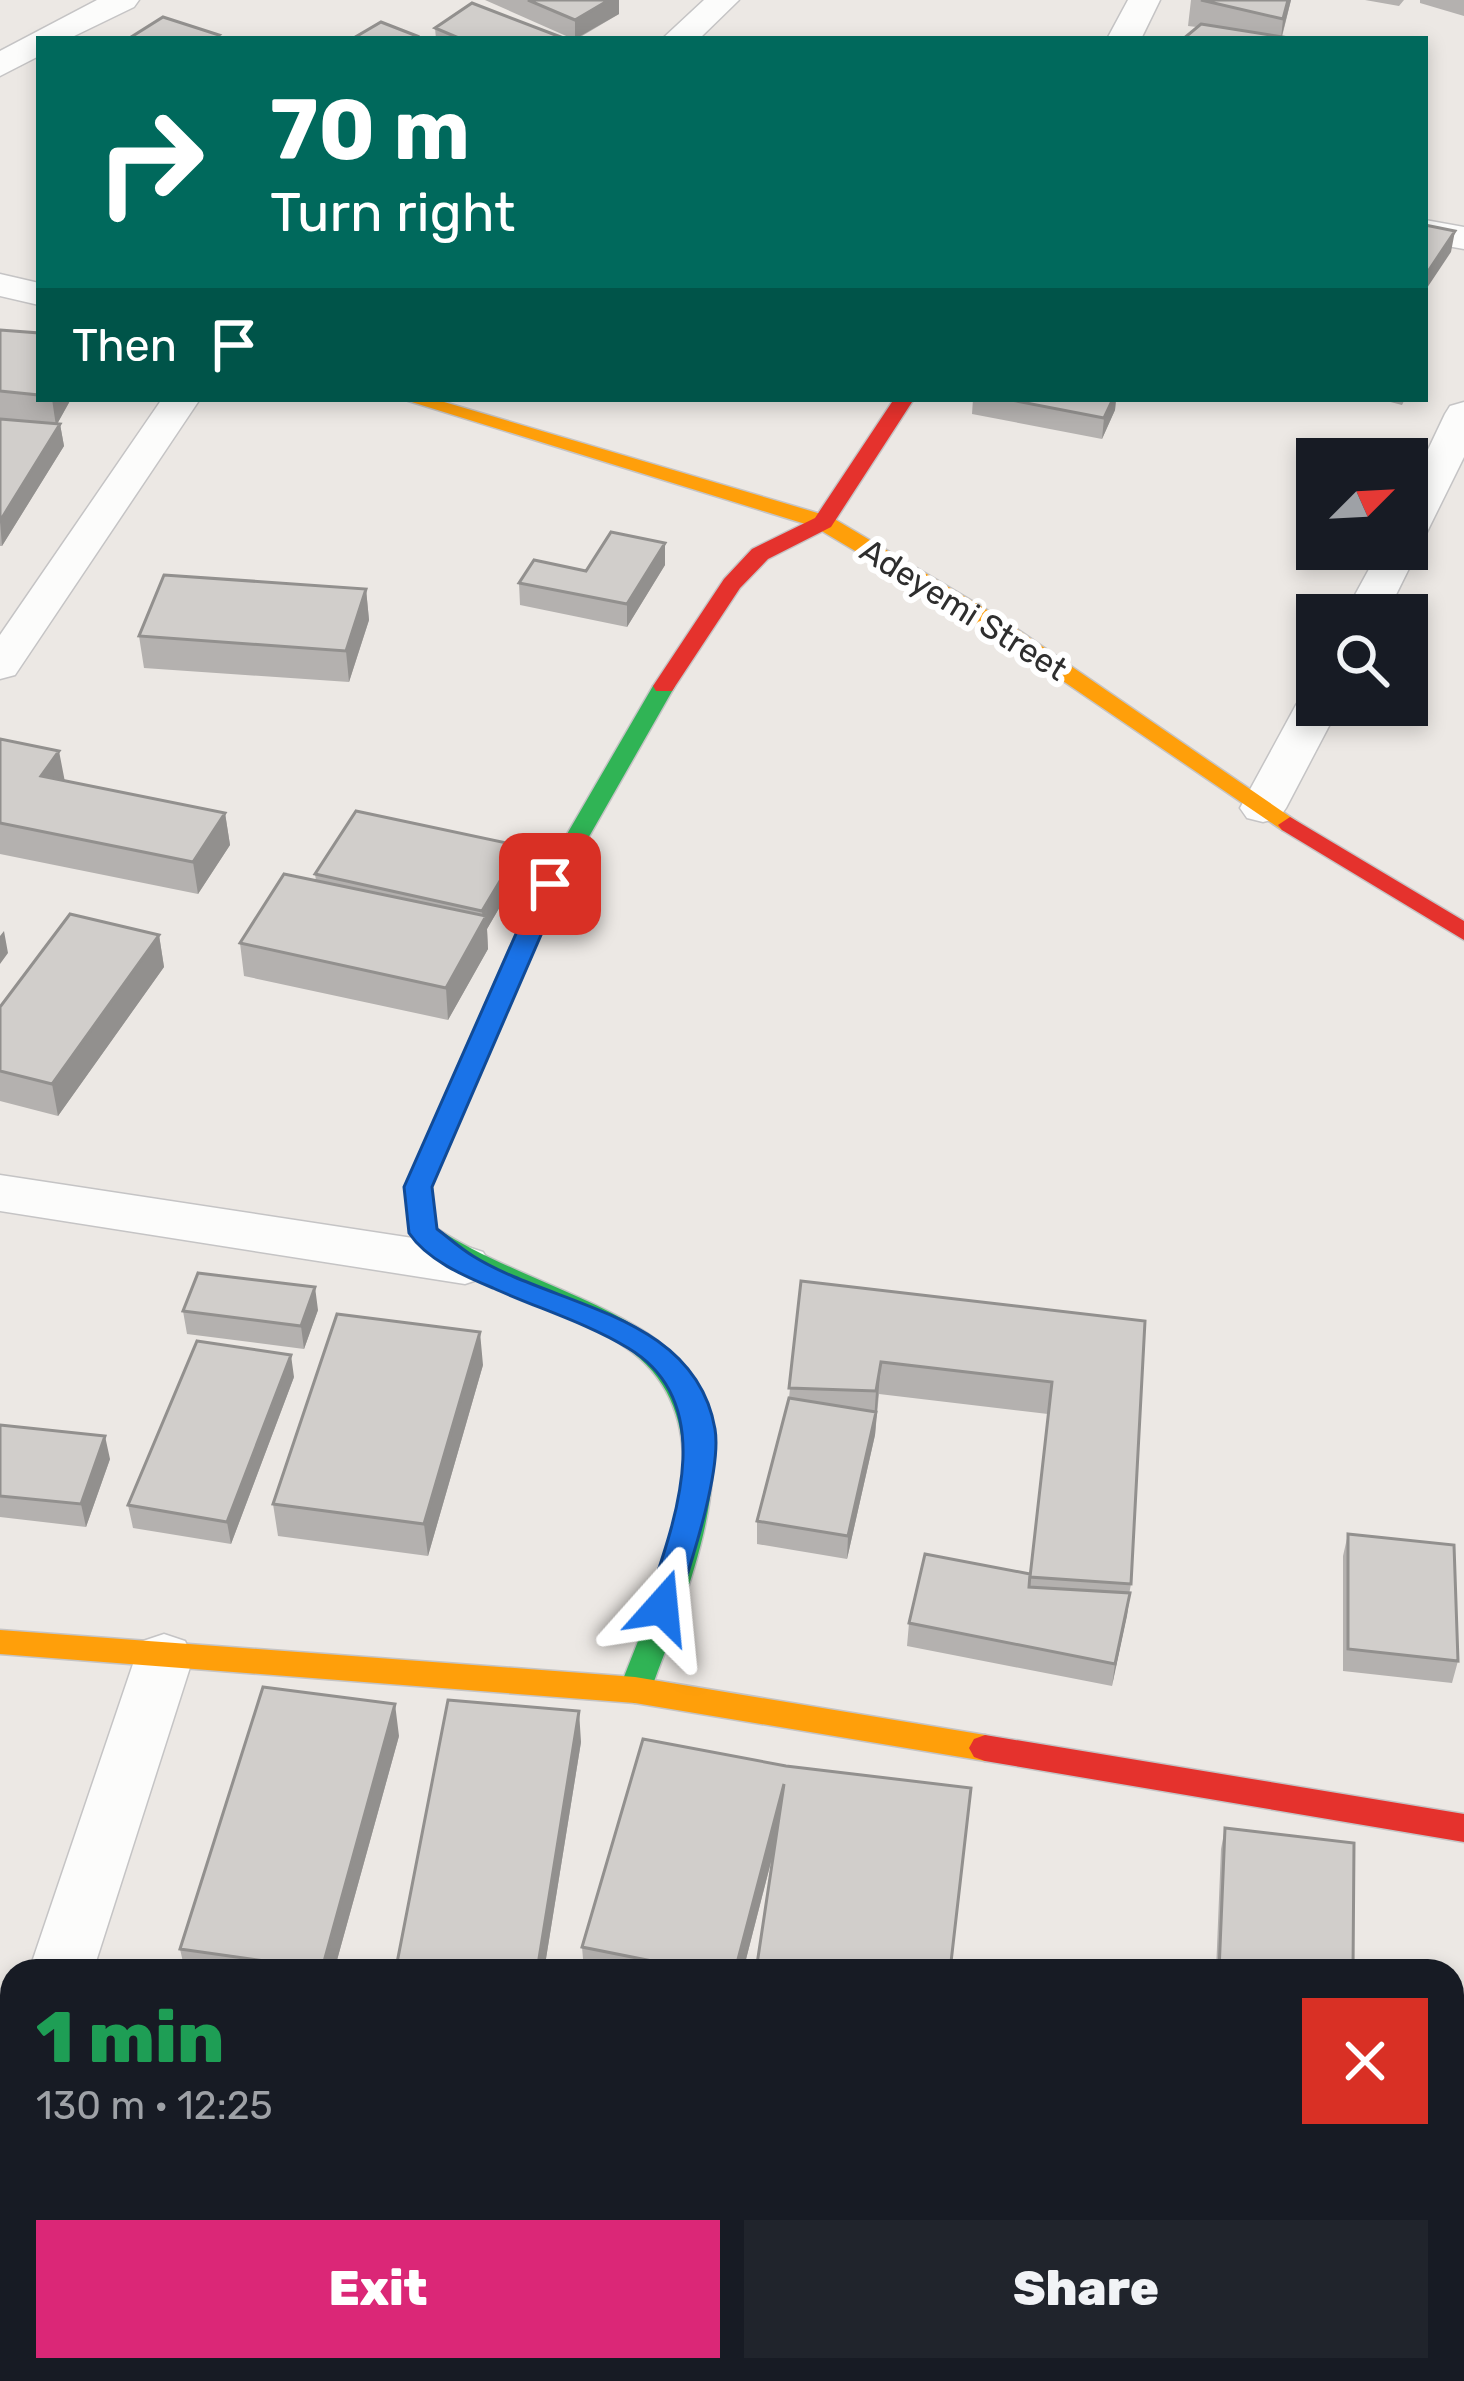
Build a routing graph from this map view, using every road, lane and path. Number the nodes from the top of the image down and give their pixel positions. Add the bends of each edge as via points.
1 (123, 0) edge
2 (723, 0) edge
3 (1139, 1) edge
4 (49, 36) edge
5 (683, 36) edge
6 (1125, 36) edge
7 (36, 43) edge
8 (0, 66) edge
9 (1428, 232) edge
10 (1464, 238) edge
11 (0, 285) edge
12 (36, 293) edge
13 (179, 402) edge
14 (422, 402) edge
15 (902, 402) edge
16 (1464, 414) edge
17 (1448, 495) edge
18 (823, 522) junction
19 (0, 666) edge
20 (1307, 726) edge
21 (1263, 808) junction
22 (1464, 932) edge
23 (0, 1193) edge
24 (465, 1265) junction
25 (0, 1642) edge
26 (164, 1658) junction
27 (635, 1690) junction
28 (1464, 1828) edge
29 (65, 1959) edge

1 - 4 street
2 - 5 street
3 - 6 street
7 - 8 street
9 - 10 street
11 - 12 street
13 - 19 street
14 - 18 street, Adeyemi Street
15 - 18 street
16 - 17 street
18 - 21 street, Adeyemi Street via 995,625
18 - 24 street via 760,554 732,584 639,724 550,884 418,1187 423,1233
20 - 21 street
21 - 22 street, Adeyemi Street
23 - 24 street
24 - 27 street via 640,1341 678,1376 701,1430 688,1525
25 - 26 street
26 - 27 street
26 - 29 street
27 - 28 street

